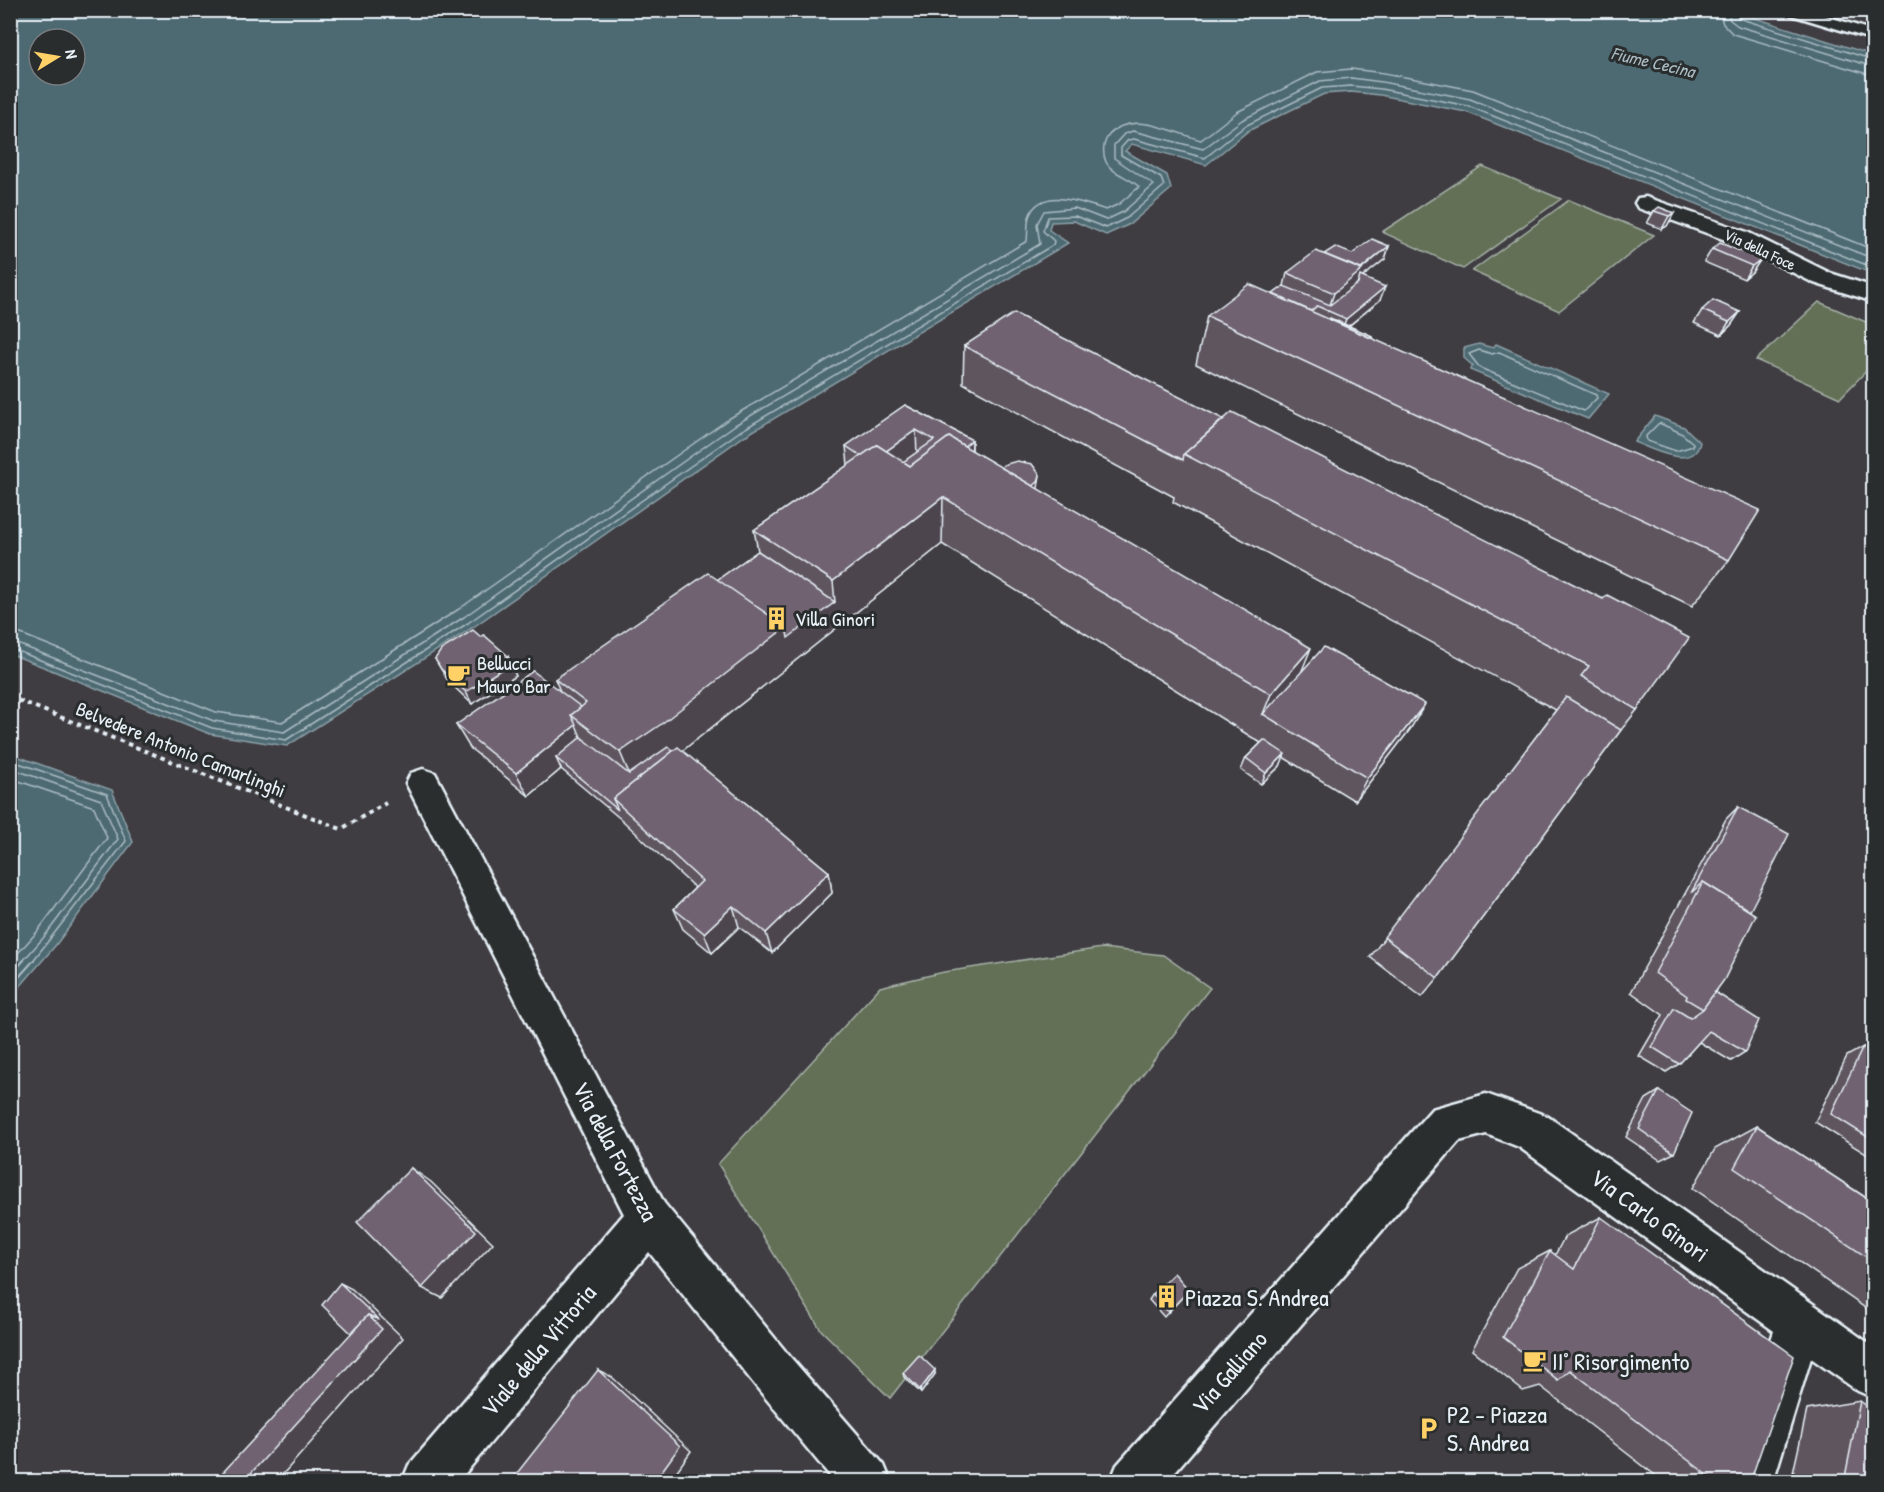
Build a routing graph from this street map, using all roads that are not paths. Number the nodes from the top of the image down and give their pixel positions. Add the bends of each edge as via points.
1 (1790, 10) edge
2 (1874, 36) edge
3 (1646, 203) dead end
4 (1874, 295) edge
5 (423, 783) road end
6 (1419, 1154) joint
7 (649, 1218) junction
8 (1799, 1323) junction
9 (1874, 1375) edge
10 (426, 1482) edge
11 (867, 1482) edge
12 (1134, 1482) edge
13 (1748, 1482) edge

1 - 2 lane
3 - 4 street, Via della Foce via 1739,237 1822,278
5 - 7 street, Via della Fortezza
6 - 8 street, Via Carlo Ginori via 1447,1124 1486,1114 1532,1131
6 - 12 street, Via Galliano
7 - 10 street, Viale della Vittoria
7 - 11 street, Via della Fortezza
8 - 9 street, Via Carlo Ginori
8 - 13 street

